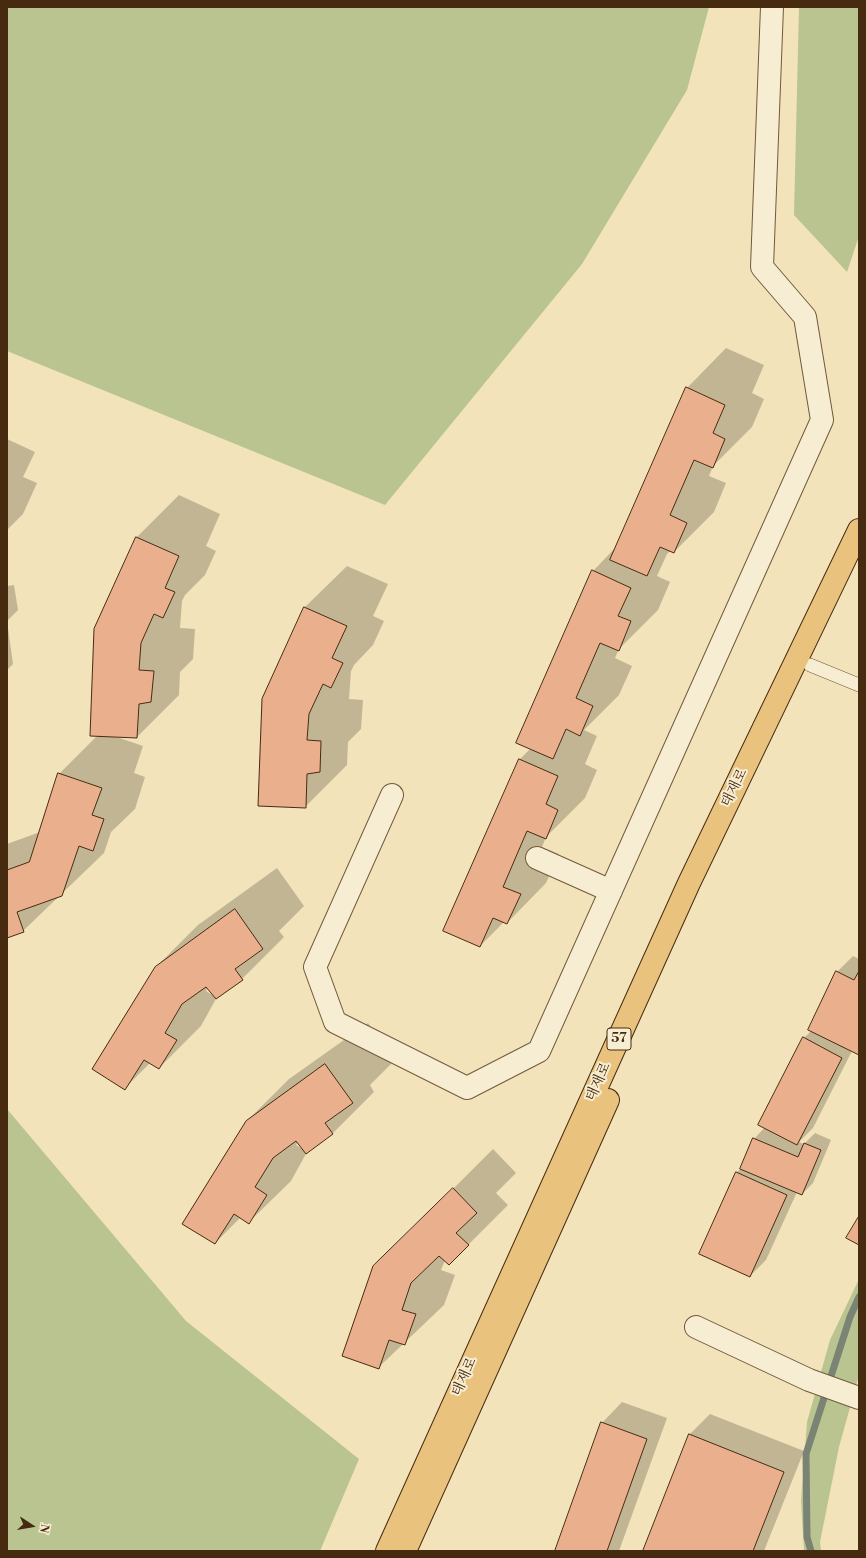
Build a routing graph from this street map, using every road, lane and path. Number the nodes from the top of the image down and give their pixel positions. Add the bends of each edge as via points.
1 (772, 7) edge
2 (859, 530) edge
3 (859, 565) edge
4 (810, 665) junction
5 (859, 685) edge
6 (392, 795) dead end
7 (537, 858) dead end
8 (611, 891) junction
9 (696, 1327) dead end
10 (859, 1398) edge
11 (387, 1551) edge
12 (405, 1551) edge

1 - 8 street via 762,266 805,317 822,420
2 - 11 main road, 태재로 / 57 via 689,883
3 - 4 main road, 태재로 / 57
4 - 5 lane
4 - 12 main road, 태재로 / 57 via 703,889
6 - 8 street via 315,966 335,1022 467,1088 539,1052
7 - 8 street
9 - 10 street via 809,1380

